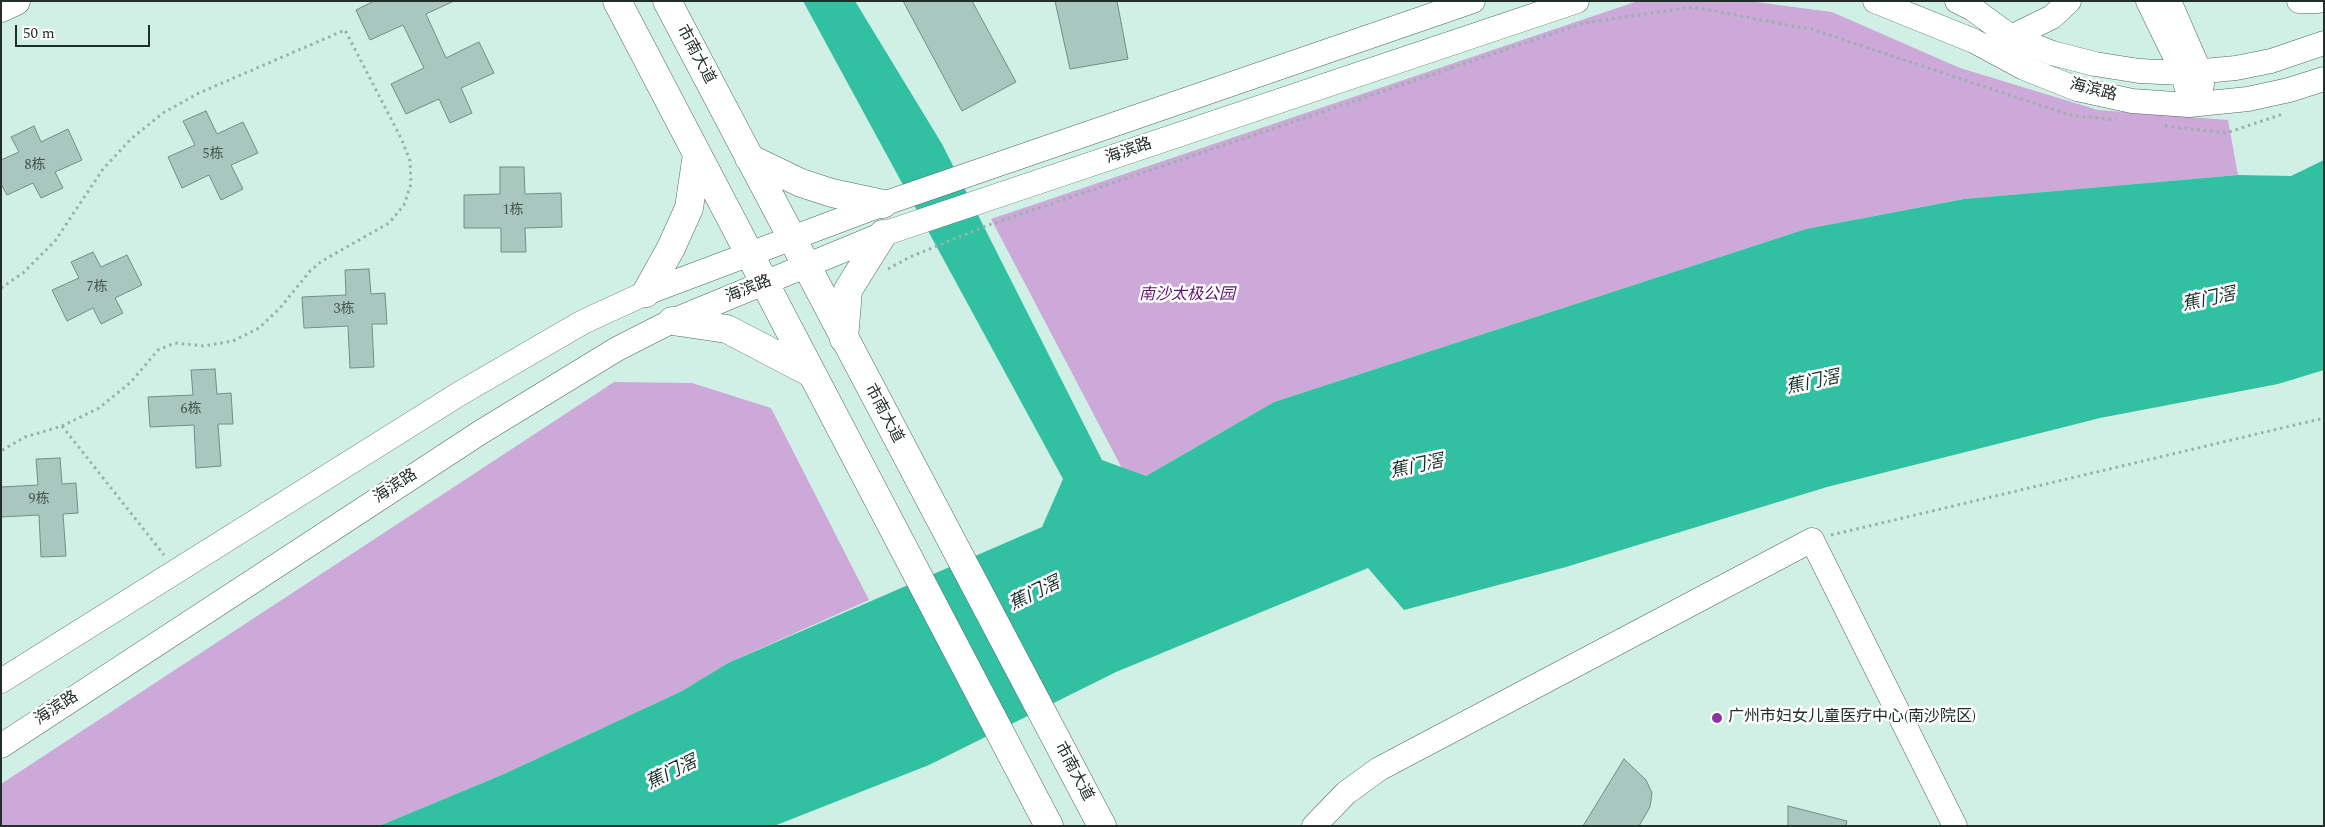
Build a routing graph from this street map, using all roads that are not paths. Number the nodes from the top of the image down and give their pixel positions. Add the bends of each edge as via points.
1 (16, 1) edge
2 (617, 1) edge
3 (666, 1) edge
4 (1472, 1) edge
5 (1577, 1) edge
6 (1876, 1) edge
7 (1957, 1) edge
8 (2068, 1) edge
9 (2148, 1) edge
10 (2169, 1) edge
11 (2300, 1) edge
12 (2318, 1) edge
13 (1, 8) edge
14 (2011, 37) junction
15 (2324, 43) edge
16 (2192, 72) junction
17 (2324, 78) edge
18 (2197, 104) junction
19 (697, 154) junction
20 (748, 158) junction
21 (883, 204) junction
22 (882, 234) junction
23 (791, 239) junction
24 (750, 254) junction
25 (805, 266) junction
26 (764, 283) junction
27 (646, 293) junction
28 (672, 321) junction
29 (844, 339) junction
30 (811, 373) junction
31 (1, 681) edge
32 (1, 746) edge
33 (1049, 826) edge
34 (1102, 826) edge
35 (1314, 826) edge
36 (1955, 826) edge

1 - 13 main road
2 - 19 main road
3 - 20 main road, 市南大道
4 - 21 street, 海滨路
5 - 22 street, 海滨路
6 - 18 street, 海滨路 via 1974,41 2024,68 2077,89 2132,101
7 - 14 street, 海滨路
8 - 14 street via 2052,17
9 - 16 street
10 - 16 street
11 - 12 street
14 - 16 street, 海滨路 via 2052,53 2095,64 2139,71
15 - 16 street, 海滨路 via 2271,62
16 - 18 street
17 - 18 street, 海滨路 via 2248,99
19 - 24 main road
19 - 27 main road via 689,208
20 - 21 main road via 801,183
20 - 23 main road, 市南大道
21 - 23 street, 海滨路
22 - 25 street, 海滨路
22 - 29 main road via 848,290
23 - 24 street, 海滨路
23 - 25 main road, 市南大道
24 - 26 main road
24 - 27 street, 海滨路
25 - 26 street, 海滨路
25 - 29 main road, 市南大道
26 - 28 street, 海滨路
26 - 30 main road
27 - 31 street, 海滨路 via 583,322 476,385
28 - 30 main road via 727,329
28 - 32 street, 海滨路 via 617,349 481,432
29 - 34 main road, 市南大道
30 - 33 main road
35 - 36 street via 1346,793 1379,769 1812,540

